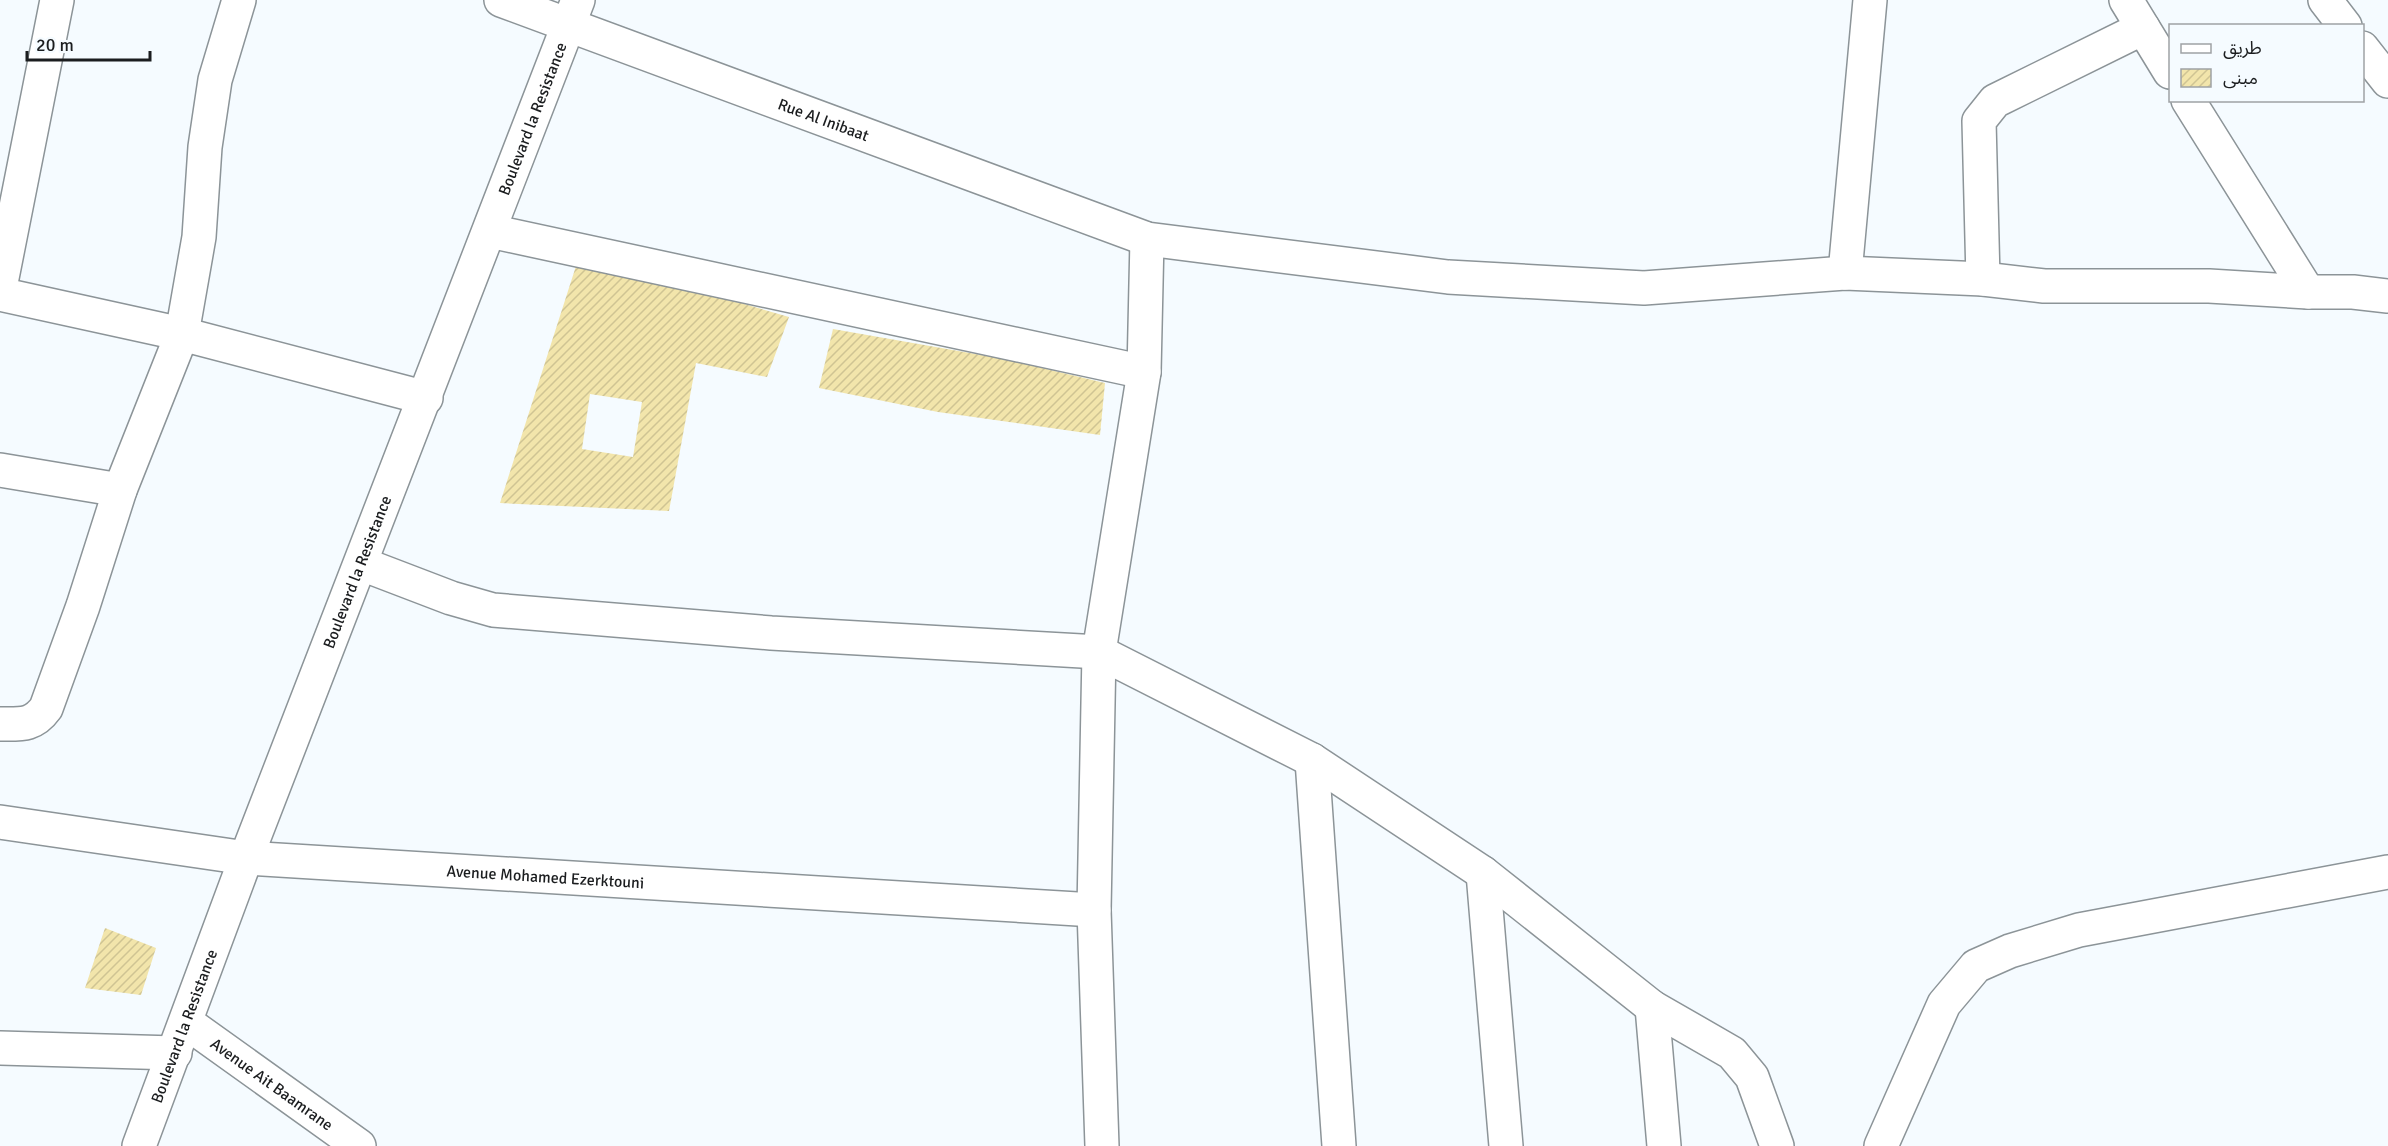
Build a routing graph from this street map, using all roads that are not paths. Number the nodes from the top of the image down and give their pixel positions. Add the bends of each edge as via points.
1 (57, 0) edge
2 (239, 0) edge
3 (501, 0) edge
4 (1870, 0) edge
5 (2126, 0) edge
6 (2325, 0) edge
7 (573, 13) edge
8 (2343, 24) edge
9 (2143, 28) junction
10 (2364, 51) edge
11 (2169, 70) edge
12 (2388, 81) edge
13 (2189, 102) edge
14 (490, 231) junction
15 (1146, 239) junction
16 (1845, 273) junction
17 (1983, 279) junction
18 (0, 288) edge
19 (2308, 292) junction
20 (0, 294) edge
21 (2388, 296) edge
22 (182, 334) junction
23 (1144, 372) junction
24 (426, 398) junction
25 (0, 470) edge
26 (120, 490) junction
27 (362, 564) junction
28 (1099, 652) junction
29 (0, 724) edge
30 (1312, 760) junction
31 (0, 822) edge
32 (246, 858) junction
33 (2388, 872) edge
34 (1483, 873) junction
35 (1094, 910) junction
36 (1652, 1007) junction
37 (186, 1022) junction
38 (0, 1048) edge
39 (175, 1053) junction
40 (139, 1146) edge
41 (359, 1146) edge
42 (1102, 1146) edge
43 (1339, 1146) edge
44 (1506, 1146) edge
45 (1664, 1146) edge
46 (1777, 1146) edge
47 (1881, 1146) edge

1 - 18 street
2 - 22 street via 215,80 205,147 199,237
3 - 7 street, Rue Al Inibaat
4 - 16 street
5 - 9 street
6 - 8 street
7 - 14 street, Boulevard la Resistance
7 - 15 street, Rue Al Inibaat
9 - 11 street
9 - 17 street via 1995,101 1979,121
10 - 12 street
13 - 19 street
14 - 23 street
14 - 24 street, Boulevard la Resistance
15 - 16 street, Rue Al Inibaat via 1448,277 1644,288
15 - 23 street
16 - 17 street, Rue Al Inibaat
17 - 19 street, Rue Al Inibaat via 2044,286 2209,286
19 - 21 street, Rue Al Inibaat
20 - 22 street
22 - 24 street
22 - 26 street
23 - 28 street
24 - 27 street, Boulevard la Resistance
25 - 26 street
26 - 29 street via 46,708 29,724
27 - 28 street via 493,610 771,633
27 - 32 street, Boulevard la Resistance
28 - 30 street
28 - 35 street
30 - 34 street
30 - 43 street
31 - 32 street, Avenue Mohamed Ezerktouni
32 - 35 street, Avenue Mohamed Ezerktouni
32 - 37 street, Boulevard la Resistance
33 - 47 street via 2079,930 1976,966 1944,1004
34 - 36 street
34 - 44 street
35 - 42 street
36 - 45 street
36 - 46 street via 1732,1053 1752,1077
37 - 39 street, Boulevard la Resistance
37 - 41 street, Avenue Ait Baamrane
38 - 39 street
39 - 40 street, Boulevard la Resistance

